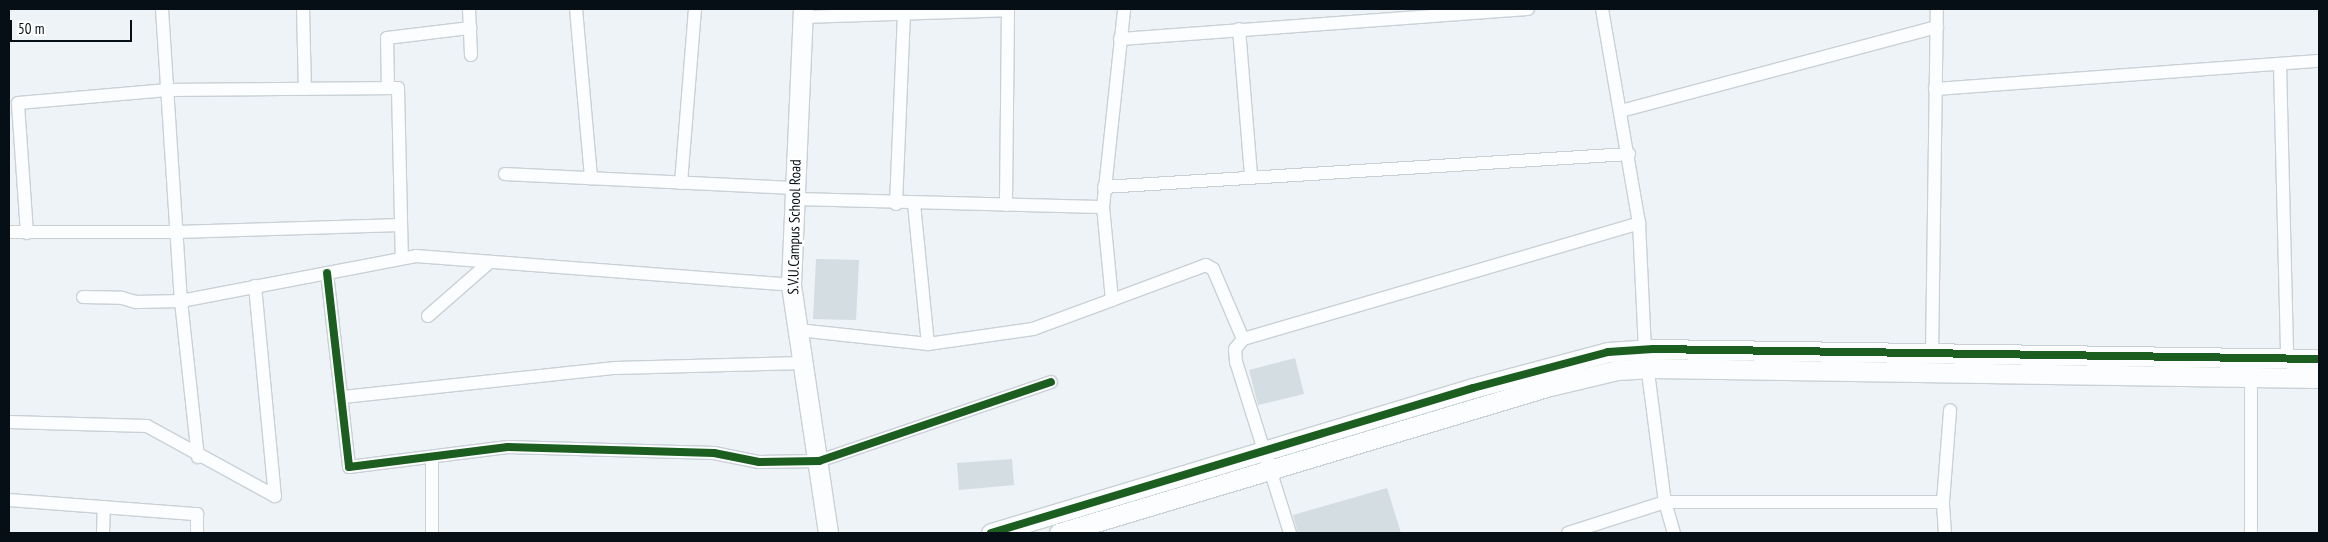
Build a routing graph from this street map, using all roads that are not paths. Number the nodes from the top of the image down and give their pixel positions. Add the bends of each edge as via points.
1 (162, 9) edge
2 (302, 9) edge
3 (469, 9) edge
4 (576, 9) edge
5 (695, 9) edge
6 (1124, 9) edge
7 (1528, 9) edge
8 (1602, 9) edge
9 (1937, 9) edge
10 (802, 13) edge
11 (904, 15) junction
12 (1937, 27) junction
13 (470, 28) junction
14 (1239, 29) junction
15 (1120, 39) junction
16 (471, 55) dead end
17 (2319, 61) edge
18 (2280, 64) junction
19 (388, 88) junction
20 (305, 89) junction
21 (1935, 89) junction
22 (167, 90) junction
23 (1621, 111) junction
24 (14, 126) edge
25 (1629, 154) junction
26 (505, 174) dead end
27 (1251, 176) junction
28 (591, 178) junction
29 (681, 182) junction
30 (1104, 187) junction
31 (793, 194) junction
32 (896, 204) junction
33 (914, 204) junction
34 (1006, 205) junction
35 (1103, 207) junction
36 (1640, 223) junction
37 (401, 225) junction
38 (9, 232) edge
39 (177, 232) junction
40 (27, 233) junction
41 (402, 258) junction
42 (490, 262) junction
43 (327, 273) junction
44 (791, 285) junction
45 (255, 286) junction
46 (83, 297) dead end
47 (181, 300) junction
48 (1112, 300) junction
49 (428, 316) dead end
50 (798, 330) junction
51 (1243, 339) junction
52 (928, 344) junction
53 (1645, 349) junction
54 (1932, 355) junction
55 (2251, 358) junction
56 (2287, 358) junction
57 (2319, 359) edge
58 (803, 363) junction
59 (1648, 368) junction
60 (2250, 377) junction
61 (2319, 378) edge
62 (1051, 382) dead end
63 (343, 397) junction
64 (1950, 410) dead end
65 (9, 422) edge
66 (1264, 451) junction
67 (198, 457) junction
68 (432, 458) junction
69 (818, 461) junction
70 (1269, 470) junction
71 (9, 500) edge
72 (1665, 502) junction
73 (1943, 502) junction
74 (104, 507) junction
75 (103, 533) edge
76 (197, 533) edge
77 (432, 533) edge
78 (828, 533) edge
79 (991, 533) edge
80 (1059, 533) edge
81 (1290, 533) edge
82 (1568, 533) edge
83 (1674, 533) edge
84 (1945, 533) edge
85 (2251, 533) edge

1 - 22 street
2 - 20 street
3 - 13 street
4 - 28 street
5 - 29 street
6 - 15 street
7 - 14 street
8 - 23 street
9 - 12 street
10 - 11 street
10 - 31 street, S.V.U.Campus School Road
11 - 32 street
11 - 34 street via 1008,10
12 - 21 street
12 - 23 street
13 - 16 street
13 - 19 street via 387,38
14 - 15 street
14 - 27 street
15 - 30 street
17 - 18 street
18 - 21 street
18 - 56 street
19 - 20 street
19 - 37 street via 398,88
20 - 22 street
21 - 54 street
22 - 24 street via 18,104
22 - 39 street
23 - 25 street
24 - 40 street
25 - 27 street
25 - 36 street
26 - 28 street
27 - 30 street
28 - 29 street
29 - 31 street
30 - 35 street
31 - 32 street
31 - 44 street, S.V.U.Campus School Road
32 - 33 street
33 - 34 street
33 - 52 street
34 - 35 street
35 - 48 street
36 - 51 street
36 - 53 street
37 - 39 street
37 - 41 street
38 - 40 street
39 - 40 street
39 - 47 street
41 - 42 street via 416,256
41 - 43 street
42 - 44 street
42 - 49 street
43 - 45 street
43 - 63 street
44 - 50 street, S.V.U.Campus School Road
45 - 47 street
45 - 67 street via 275,496
46 - 47 street via 122,298 136,302
47 - 67 street
48 - 51 street via 1206,264 1213,269
48 - 52 street via 1033,329
50 - 52 street
50 - 58 street, S.V.U.Campus School Road
51 - 66 street via 1236,349 1236,362
53 - 54 street
53 - 59 street
53 - 66 street via 1583,357
54 - 55 street
55 - 56 street
55 - 60 street
56 - 57 street
58 - 63 street via 615,368
58 - 69 street, S.V.U.Campus School Road
59 - 60 street
59 - 70 street via 1587,376
59 - 72 street
60 - 61 street
60 - 85 street
62 - 69 street
63 - 68 street via 349,467
64 - 73 street
65 - 67 street via 147,426
66 - 70 street
66 - 79 street
68 - 69 street via 508,447 714,453 759,462
68 - 77 street
69 - 78 street, S.V.U.Campus School Road
70 - 80 street
70 - 81 street
71 - 74 street
72 - 73 street
72 - 82 street
72 - 83 street
73 - 84 street
74 - 75 street
74 - 76 street via 197,514

